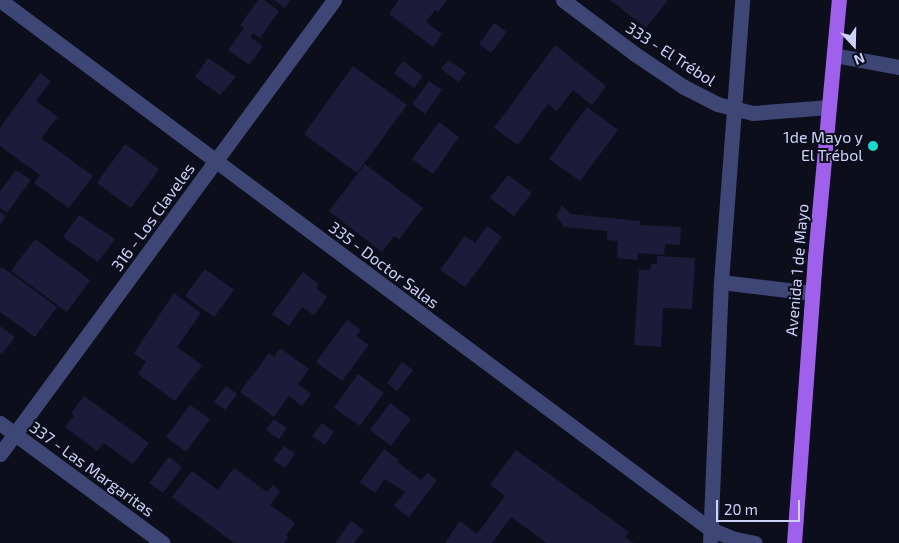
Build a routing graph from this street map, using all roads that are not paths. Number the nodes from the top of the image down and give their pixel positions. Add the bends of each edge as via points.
1 (0, 0) edge
2 (334, 0) edge
3 (563, 0) edge
4 (742, 0) edge
5 (839, 0) edge
6 (834, 55) junction
7 (899, 68) edge
8 (830, 107) junction
9 (733, 109) junction
10 (216, 161) junction
11 (721, 282) junction
12 (812, 293) junction
13 (0, 423) edge
14 (15, 434) junction
15 (0, 454) edge
16 (710, 536) edge
17 (163, 543) edge
18 (755, 543) edge
19 (794, 543) edge

1 - 10 street, 335 - Doctor Salas
2 - 10 street, 316 - Los Claveles
3 - 9 street, 333 - El Trébol via 684,87
4 - 9 street
5 - 6 main road, Avenida 1 de Mayo
6 - 7 street
6 - 8 main road, Avenida 1 de Mayo
8 - 9 street, 333 - El Trébol via 753,113
8 - 12 main road, Avenida 1 de Mayo
9 - 11 street
10 - 14 street, 316 - Los Claveles
10 - 16 street, 335 - Doctor Salas
11 - 12 street
11 - 16 street
12 - 19 main road, Avenida 1 de Mayo
13 - 14 street, 337 - Las Margaritas
14 - 15 street, 316 - Los Claveles
14 - 17 street, 337 - Las Margaritas
16 - 18 street, 335 - Doctor Salas

